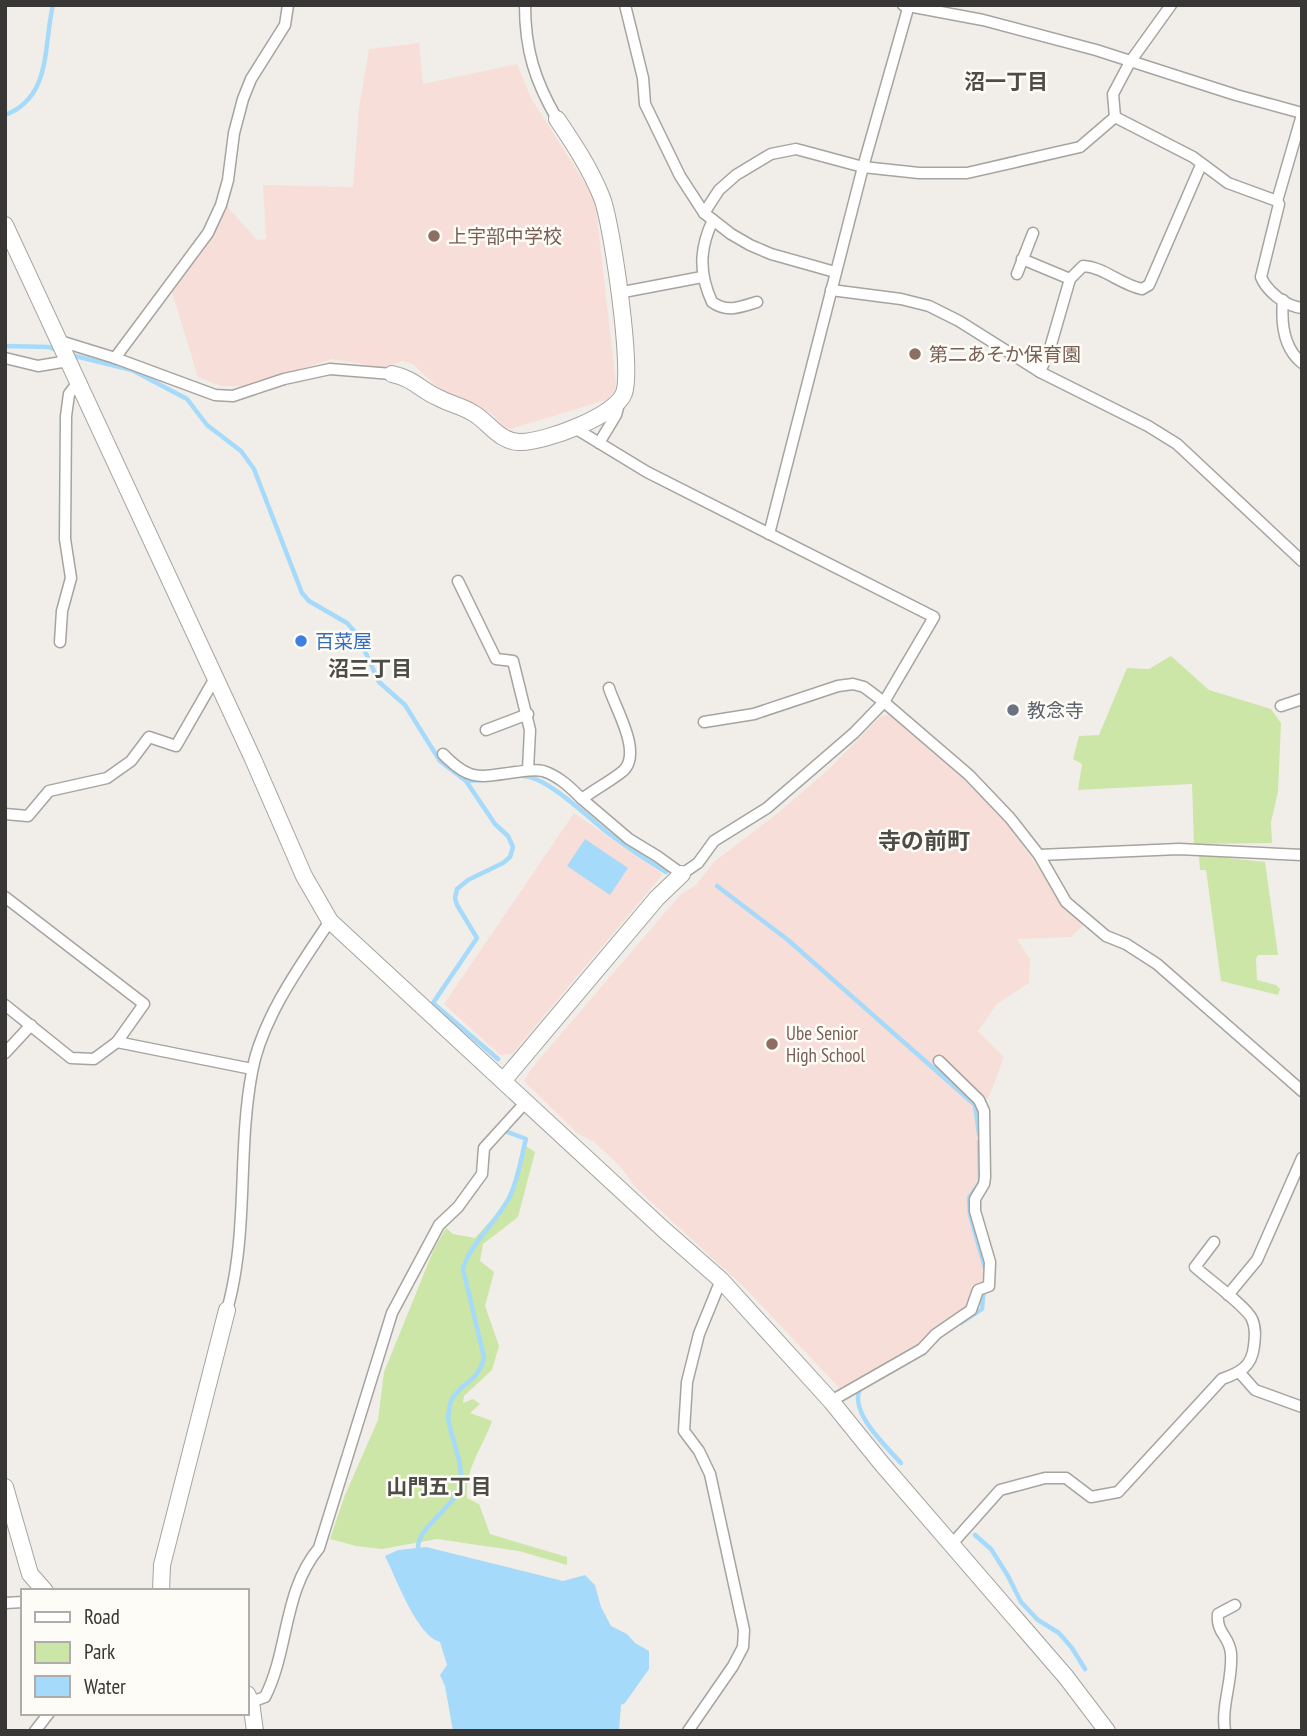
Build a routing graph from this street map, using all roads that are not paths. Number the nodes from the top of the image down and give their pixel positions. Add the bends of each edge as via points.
1 (288, 5) edge
2 (525, 5) edge
3 (625, 5) edge
4 (1171, 5) edge
5 (907, 6) edge
6 (1130, 62) junction
7 (1302, 114) edge
8 (1115, 117) junction
9 (557, 119) joint
10 (1201, 165) junction
11 (863, 167) junction
12 (1277, 201) junction
13 (709, 216) junction
14 (5, 225) edge
15 (1032, 233) dead end
16 (1022, 259) junction
17 (835, 272) junction
18 (1017, 274) dead end
19 (702, 277) junction
20 (1070, 279) junction
21 (831, 290) junction
22 (618, 293) junction
23 (1283, 300) junction
24 (757, 302) dead end
25 (1302, 308) edge
26 (60, 341) junction
27 (5, 358) edge
28 (115, 358) junction
29 (68, 361) junction
30 (1302, 363) edge
31 (1040, 372) junction
32 (392, 374) joint
33 (78, 382) junction
34 (620, 400) junction
35 (573, 428) junction
36 (599, 443) junction
37 (769, 534) junction
38 (1302, 561) edge
39 (458, 582) dead end
40 (60, 642) dead end
41 (215, 678) junction
42 (609, 688) dead end
43 (1302, 699) edge
44 (884, 702) junction
45 (1281, 706) dead end
46 (528, 714) junction
47 (704, 722) dead end
48 (486, 730) dead end
49 (443, 754) dead end
50 (528, 770) junction
51 (582, 799) junction
52 (5, 814) edge
53 (1039, 855) junction
54 (1302, 855) edge
55 (682, 874) junction
56 (5, 897) edge
57 (330, 921) junction
58 (5, 1004) edge
59 (31, 1025) junction
60 (117, 1042) junction
61 (5, 1053) edge
62 (939, 1061) dead end
63 (252, 1069) junction
64 (503, 1081) junction
65 (1302, 1091) edge
66 (525, 1103) junction
67 (1302, 1158) edge
68 (1214, 1242) dead end
69 (721, 1280) junction
70 (1228, 1295) junction
71 (228, 1310) joint
72 (1240, 1373) junction
73 (831, 1401) junction
74 (1302, 1407) edge
75 (5, 1487) edge
76 (951, 1545) junction
77 (39, 1589) edge
78 (160, 1589) edge
79 (1235, 1605) dead end
80 (249, 1698) edge
81 (47, 1715) edge
82 (35, 1731) edge
83 (254, 1731) edge
84 (688, 1731) edge
85 (1107, 1731) edge
86 (1225, 1731) edge

1 - 28 street via 285,26 243,99 228,180 208,233
2 - 9 street via 525,36 533,71
3 - 13 street via 645,104 680,176
4 - 6 street
5 - 6 street via 982,20
5 - 11 street
6 - 7 street
6 - 8 street via 1113,94
7 - 12 street
8 - 10 street
8 - 11 street via 1080,147 967,173
9 - 22 street via 603,202
10 - 12 street via 1228,183
10 - 20 street via 1149,285 1142,289 1130,286 1083,266
11 - 13 street via 796,149 771,154 719,190
11 - 17 street
12 - 23 street via 1261,277
13 - 17 street via 750,245
13 - 19 street
14 - 26 street
15 - 16 street
16 - 18 street
16 - 20 street
17 - 21 street
19 - 22 street
19 - 24 street via 718,307 735,309
20 - 31 street
21 - 31 street via 929,306
21 - 37 street
22 - 34 street via 626,363
23 - 25 street
23 - 30 street via 1285,337
26 - 28 street
26 - 29 street
27 - 29 street via 38,366
28 - 32 street via 215,395 233,396 331,369
29 - 33 street
31 - 38 street via 1177,443
32 - 35 street via 471,412 510,441 521,443
33 - 40 street via 69,394 65,416 65,539 71,578
33 - 41 street
34 - 35 street
34 - 36 street
35 - 36 street
36 - 37 street
37 - 44 street via 934,617
39 - 46 street via 496,659 513,661
41 - 52 street via 176,746 149,737 131,761 107,778 50,791 28,816
41 - 57 street via 304,876
42 - 51 street via 624,722 630,760 625,770
43 - 45 street
44 - 47 street via 864,687 845,685 754,714
44 - 53 street via 969,775
44 - 55 street via 827,758 767,808 714,841 698,863
46 - 48 street
46 - 50 street
49 - 50 street via 459,771 472,776
50 - 51 street via 552,774
51 - 55 street via 629,839
53 - 54 street via 1179,849
53 - 65 street via 1066,902 1089,923 1157,964
55 - 64 street
56 - 60 street via 144,1003
57 - 63 street via 268,1025
57 - 64 street
58 - 59 street
59 - 60 street via 71,1058 94,1059
59 - 61 street
60 - 63 street
62 - 73 street via 979,1100 984,1111 985,1177 975,1211 990,1262 985,1286 978,1290 971,1310 922,1349
63 - 71 street via 244,1129 239,1252
64 - 66 street
66 - 69 street
66 - 80 street via 484,1148 482,1174 439,1225 392,1313 319,1548 295,1590 272,1683 265,1697
67 - 70 street via 1257,1261
68 - 70 street via 1195,1267
69 - 73 street
69 - 84 street via 699,1334 687,1382 684,1431 710,1474 744,1630 743,1647
70 - 72 street via 1252,1316 1255,1331 1253,1354
71 - 78 street via 162,1564
72 - 74 street via 1255,1390
72 - 76 street via 1222,1379 1118,1492 1091,1497 1066,1478 1022,1483 1000,1490
73 - 76 street
75 - 77 street via 30,1574
76 - 85 street via 1066,1676
79 - 86 street via 1218,1614 1217,1625 1232,1656
80 - 83 street
81 - 82 street

